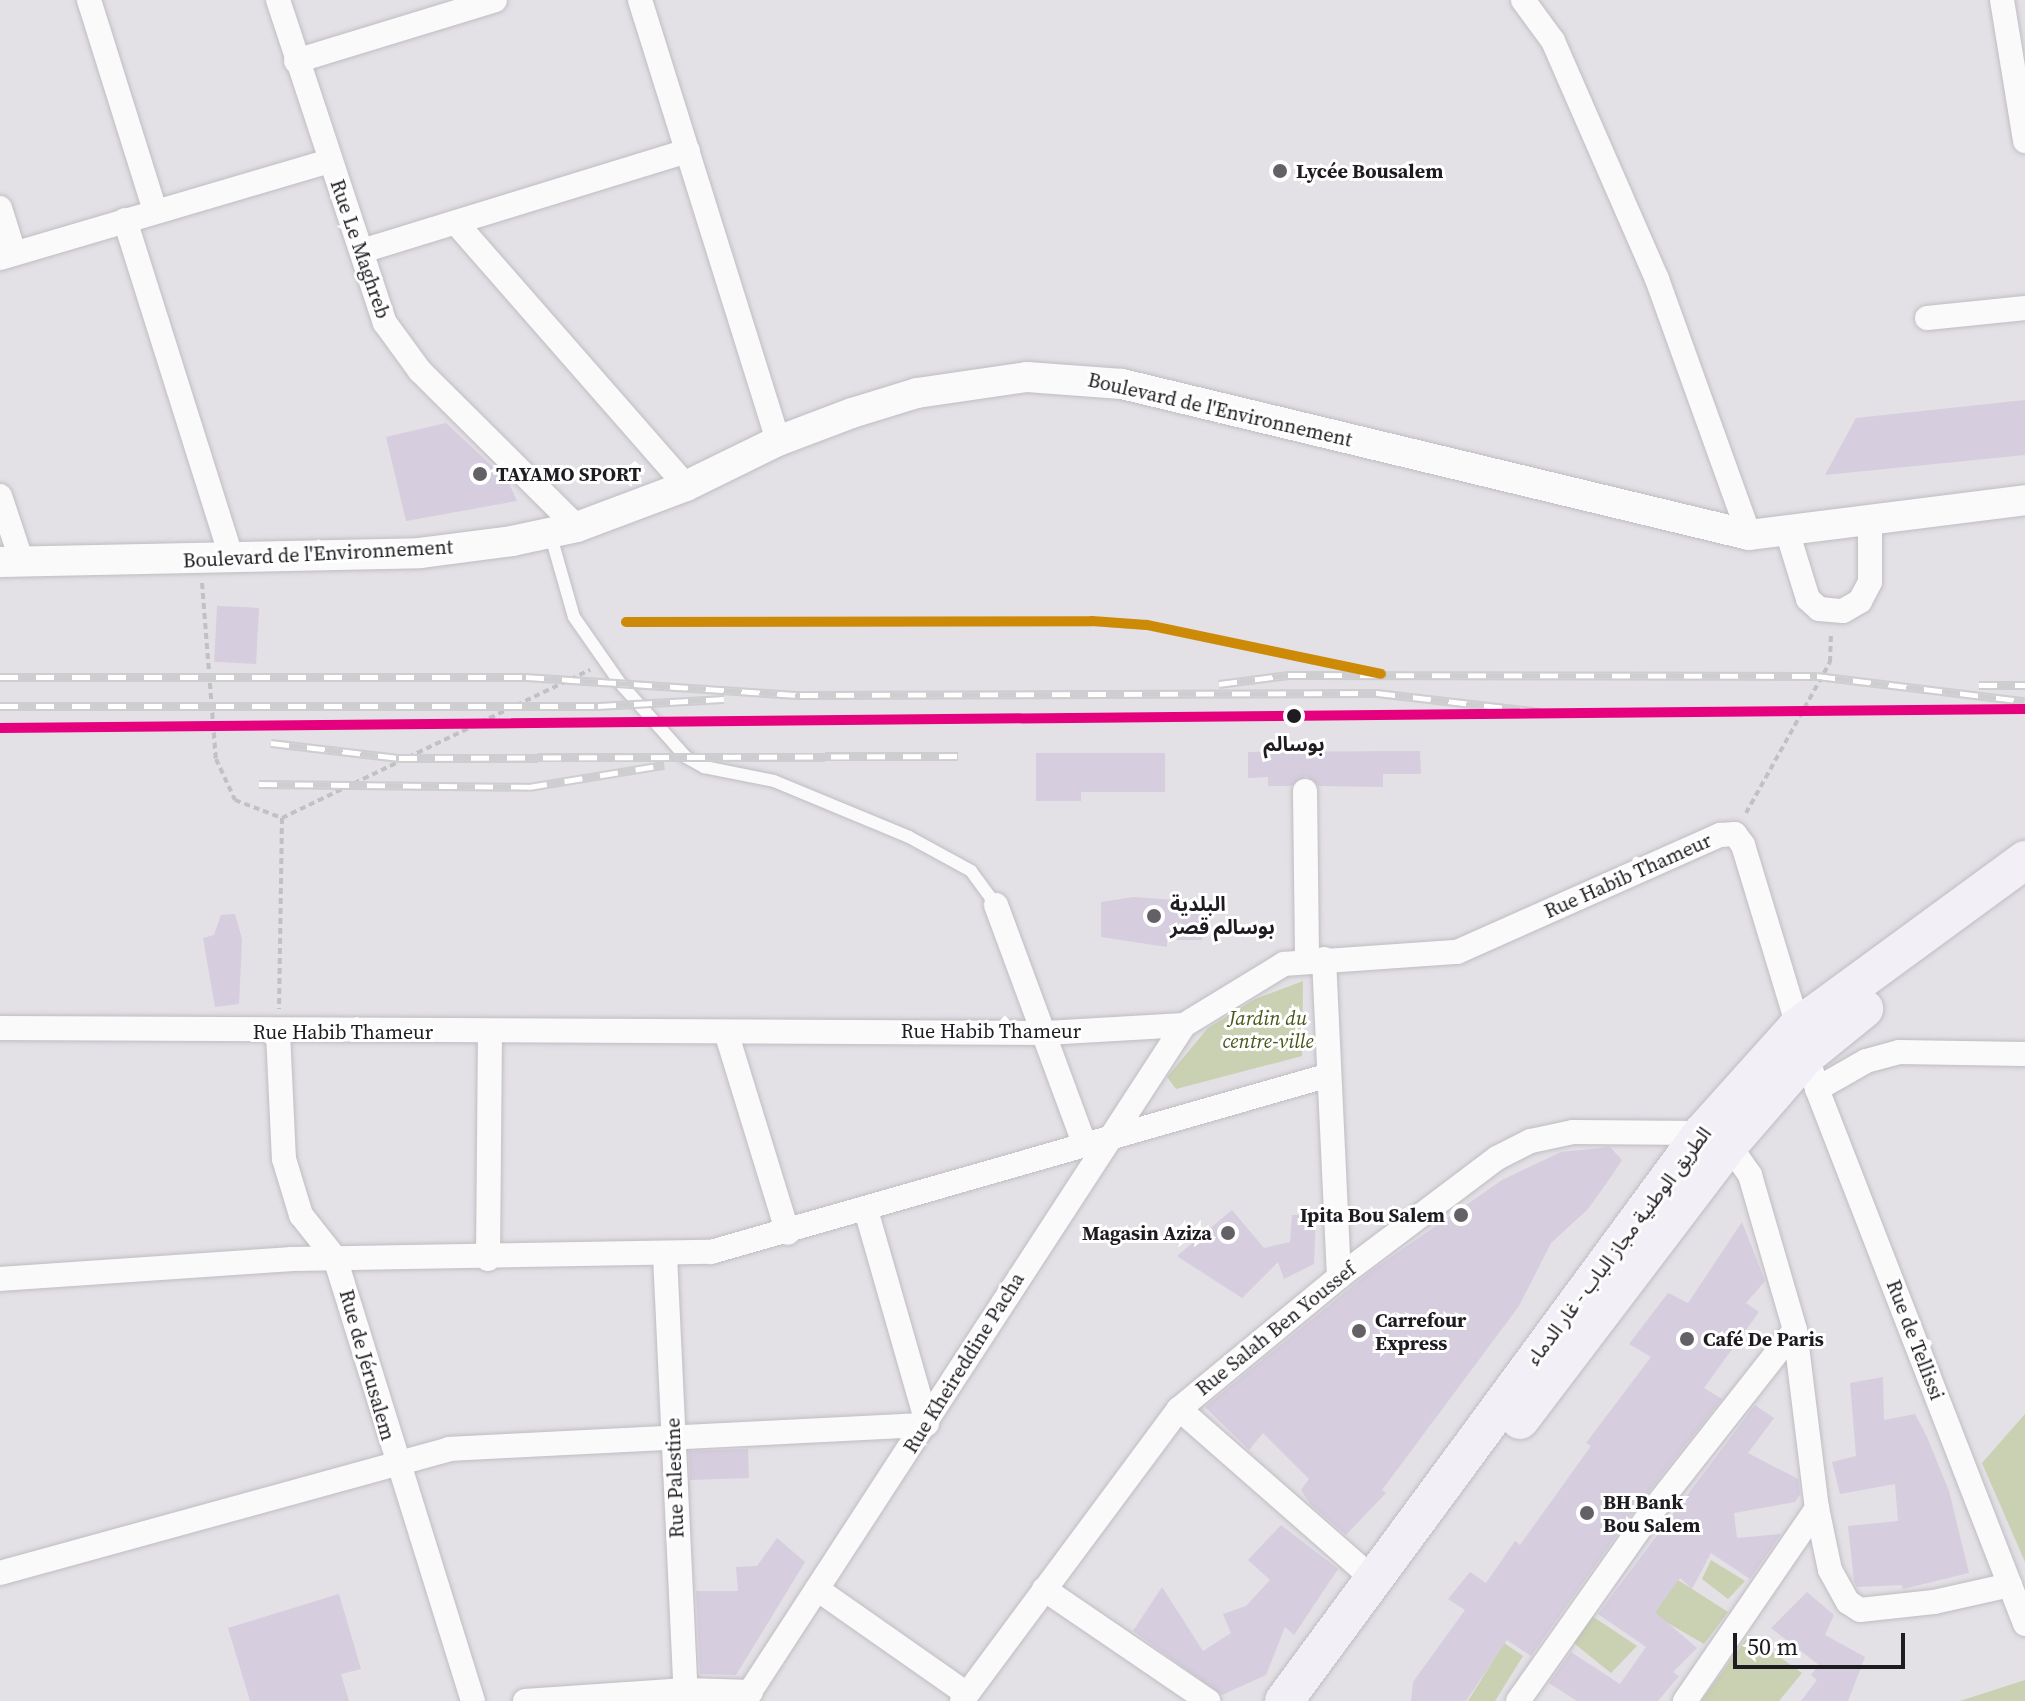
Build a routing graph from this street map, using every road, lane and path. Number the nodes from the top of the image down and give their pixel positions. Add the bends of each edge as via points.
1 (89, 0) edge
2 (278, 0) edge
3 (495, 0) edge
4 (640, 0) edge
5 (1523, 0) edge
6 (459, 5) edge
7 (2010, 11) edge
8 (296, 61) junction
9 (2025, 141) edge
10 (688, 151) junction
11 (329, 161) junction
12 (0, 208) edge
13 (155, 211) junction
14 (125, 220) junction
15 (457, 224) junction
16 (362, 251) junction
17 (7, 255) edge
18 (2025, 308) edge
19 (1927, 318) dead end
20 (778, 441) junction
21 (686, 486) junction
22 (0, 496) edge
23 (2025, 500) edge
24 (1870, 520) junction
25 (563, 530) junction
26 (1787, 531) junction
27 (1749, 535) junction
28 (200, 560) junction
29 (232, 560) junction
30 (11, 562) edge
31 (1831, 610) junction
32 (605, 662) junction
33 (1305, 791) dead end
34 (282, 818) junction
35 (1735, 834) junction
36 (2025, 860) edge
37 (2025, 890) edge
38 (996, 905) joint
39 (1316, 959) junction
40 (1184, 1025) junction
41 (0, 1028) edge
42 (490, 1032) junction
43 (726, 1032) junction
44 (278, 1033) junction
45 (1046, 1033) junction
46 (2025, 1054) edge
47 (1806, 1057) junction
48 (1326, 1076) junction
49 (1113, 1138) junction
50 (1715, 1139) junction
51 (1085, 1145) junction
52 (866, 1210) junction
53 (788, 1233) junction
54 (665, 1255) junction
55 (335, 1258) junction
56 (488, 1259) junction
57 (1339, 1277) junction
58 (0, 1279) edge
59 (1795, 1330) junction
60 (1565, 1338) junction
61 (1179, 1409) junction
62 (926, 1424) junction
63 (674, 1435) junction
64 (395, 1460) junction
65 (1817, 1508) junction
66 (0, 1573) edge
67 (1374, 1580) junction
68 (2010, 1585) junction
69 (817, 1589) junction
70 (1044, 1589) junction
71 (2025, 1624) edge
72 (686, 1696) edge
73 (747, 1697) edge
74 (964, 1697) edge
75 (473, 1701) edge
76 (525, 1701) edge
77 (1208, 1701) edge
78 (1284, 1701) edge
79 (1316, 1701) edge
80 (1518, 1701) edge
81 (1685, 1701) edge

1 - 13 street
2 - 8 street, Rue Le Maghreb
3 - 6 street
4 - 10 street
5 - 27 street via 1553,41 1657,279
6 - 8 street
7 - 9 street
8 - 11 street, Rue Le Maghreb
10 - 15 street
10 - 20 street
11 - 13 street
11 - 16 street, Rue Le Maghreb
12 - 17 street
13 - 14 street
14 - 17 street
14 - 29 street
15 - 16 street
15 - 21 street
16 - 25 street, Rue Le Maghreb via 399,348
18 - 19 street
20 - 21 street, Boulevard de l'Environnement
20 - 27 street, Boulevard de l'Environnement via 917,393 975,382 1077,376
21 - 25 street, Boulevard de l'Environnement
22 - 30 street
23 - 24 street, Boulevard de l'Environnement
24 - 26 street, Boulevard de l'Environnement
24 - 31 street via 1870,582 1860,601 1843,611
25 - 29 street, Boulevard de l'Environnement via 420,553
25 - 32 lane via 574,617
26 - 27 street, Boulevard de l'Environnement
26 - 31 street via 1808,599 1819,609
28 - 29 street, Boulevard de l'Environnement
28 - 30 street, Boulevard de l'Environnement
28 - 34 path via 216,759 235,800
31 - 35 path via 1830,662
32 - 34 path
32 - 38 lane via 686,757 704,767 774,781 909,837 971,871
33 - 39 street
34 - 44 path
35 - 39 street, Rue Habib Thameur via 1720,835 1457,952
35 - 47 street, Rue Habib Thameur via 1743,845
36 - 47 main road, الطريق الوطنية مجاز الباب - غار الدماء
37 - 47 main road, الطريق الوطنية مجاز الباب - غار الدماء
38 - 45 street
39 - 40 street, Rue Habib Thameur via 1265,973
39 - 48 street
40 - 45 street, Rue Habib Thameur
40 - 49 street, Rue Kheireddine Pacha
41 - 44 street, Rue Habib Thameur
42 - 43 street, Rue Habib Thameur
42 - 44 street, Rue Habib Thameur
42 - 56 street
43 - 45 street, Rue Habib Thameur
43 - 53 street
44 - 55 street, Rue de Jérusalem via 284,1159 301,1215
45 - 51 street
46 - 47 street via 1899,1052 1866,1061
47 - 50 main road, الطريق الوطنية مجاز الباب - غار الدماء
47 - 68 street, Rue de Tellissi
48 - 49 street
48 - 57 street
49 - 51 street
49 - 62 street, Rue Kheireddine Pacha via 1011,1286
50 - 57 street, Rue Salah Ben Youssef via 1613,1130 1531,1141 1497,1158
50 - 59 street via 1758,1193
50 - 60 main road, الطريق الوطنية مجاز الباب - غار الدماء
51 - 52 street
52 - 53 street
52 - 62 street
53 - 54 street via 711,1252
54 - 56 street
54 - 63 street, Rue Palestine
55 - 56 street
55 - 58 street
55 - 64 street, Rue de Jérusalem
57 - 61 street, Rue Salah Ben Youssef
59 - 65 street
59 - 80 street via 1650,1514
60 - 67 main road, الطريق الوطنية مجاز الباب - غار الدماء
60 - 79 main road, الطريق الوطنية مجاز الباب - غار الدماء
61 - 67 street
61 - 70 street, Rue Salah Ben Youssef
62 - 63 street
62 - 69 street, Rue Kheireddine Pacha
63 - 64 street via 521,1441
63 - 72 street, Rue Palestine
64 - 66 street
64 - 75 street, Rue de Jérusalem
65 - 68 street via 1830,1570 1848,1602 1860,1610 1934,1602
65 - 81 street
67 - 78 main road, الطريق الوطنية مجاز الباب - غار الدماء
68 - 71 street, Rue de Tellissi
69 - 73 street, Rue Kheireddine Pacha
69 - 74 street
70 - 74 street, Rue Salah Ben Youssef
70 - 77 street
72 - 73 street
72 - 76 street

